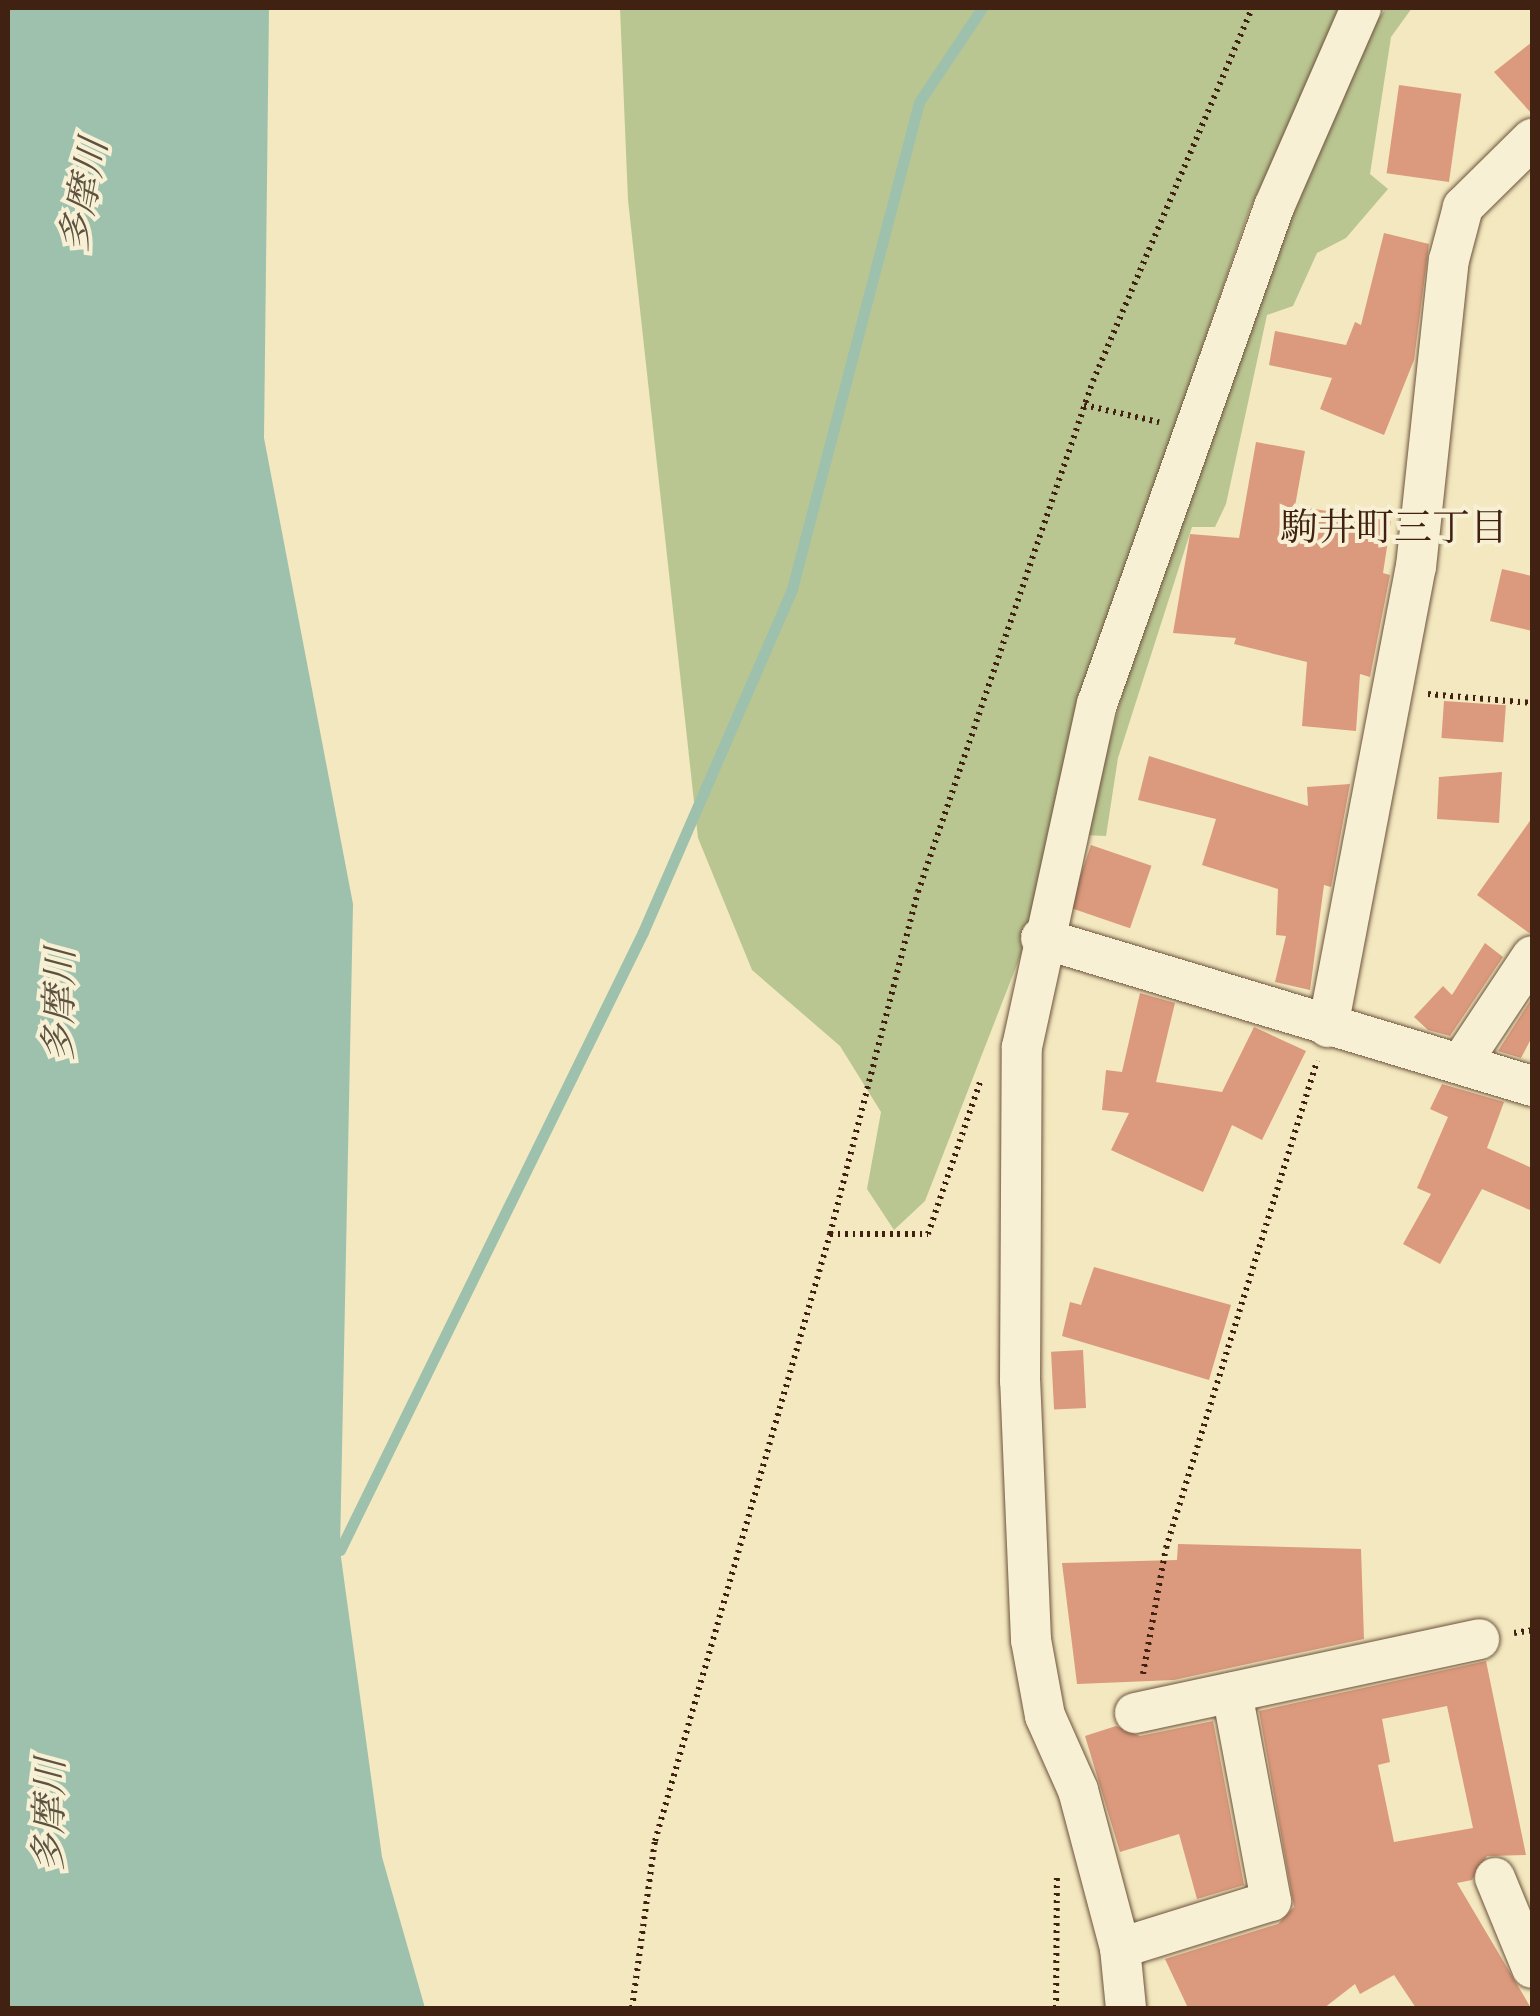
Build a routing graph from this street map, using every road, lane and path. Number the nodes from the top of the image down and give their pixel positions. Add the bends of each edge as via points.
1 (1252, 8) edge
2 (1361, 8) edge
3 (1532, 139) edge
4 (1084, 406) junction
5 (1192, 428) junction
6 (1387, 691) junction
7 (1532, 702) edge
8 (1040, 938) junction
9 (1532, 956) edge
10 (1328, 1027) junction
11 (1461, 1063) junction
12 (982, 1077) dead end
13 (1532, 1086) edge
14 (830, 1234) junction
15 (1479, 1639) dead end
16 (1232, 1694) junction
17 (1136, 1712) joint
18 (1495, 1878) dead end
19 (1120, 1948) junction
20 (1532, 1968) edge
21 (632, 2008) edge
22 (1126, 2008) edge

1 - 4 path
2 - 5 street via 1274,207
3 - 6 street via 1462,206 1448,260 1416,566
4 - 5 path
4 - 14 path via 918,892
5 - 8 street via 1097,704
6 - 7 path
6 - 10 street
8 - 10 street
8 - 19 street via 1022,1064 1020,1381 1031,1640 1045,1716 1078,1790
9 - 11 street
10 - 11 street
10 - 17 path via 1166,1548
11 - 13 street
12 - 14 path via 928,1234
14 - 21 path via 656,1841
15 - 16 street
16 - 17 street
16 - 19 street via 1271,1901
18 - 20 street
19 - 22 street

